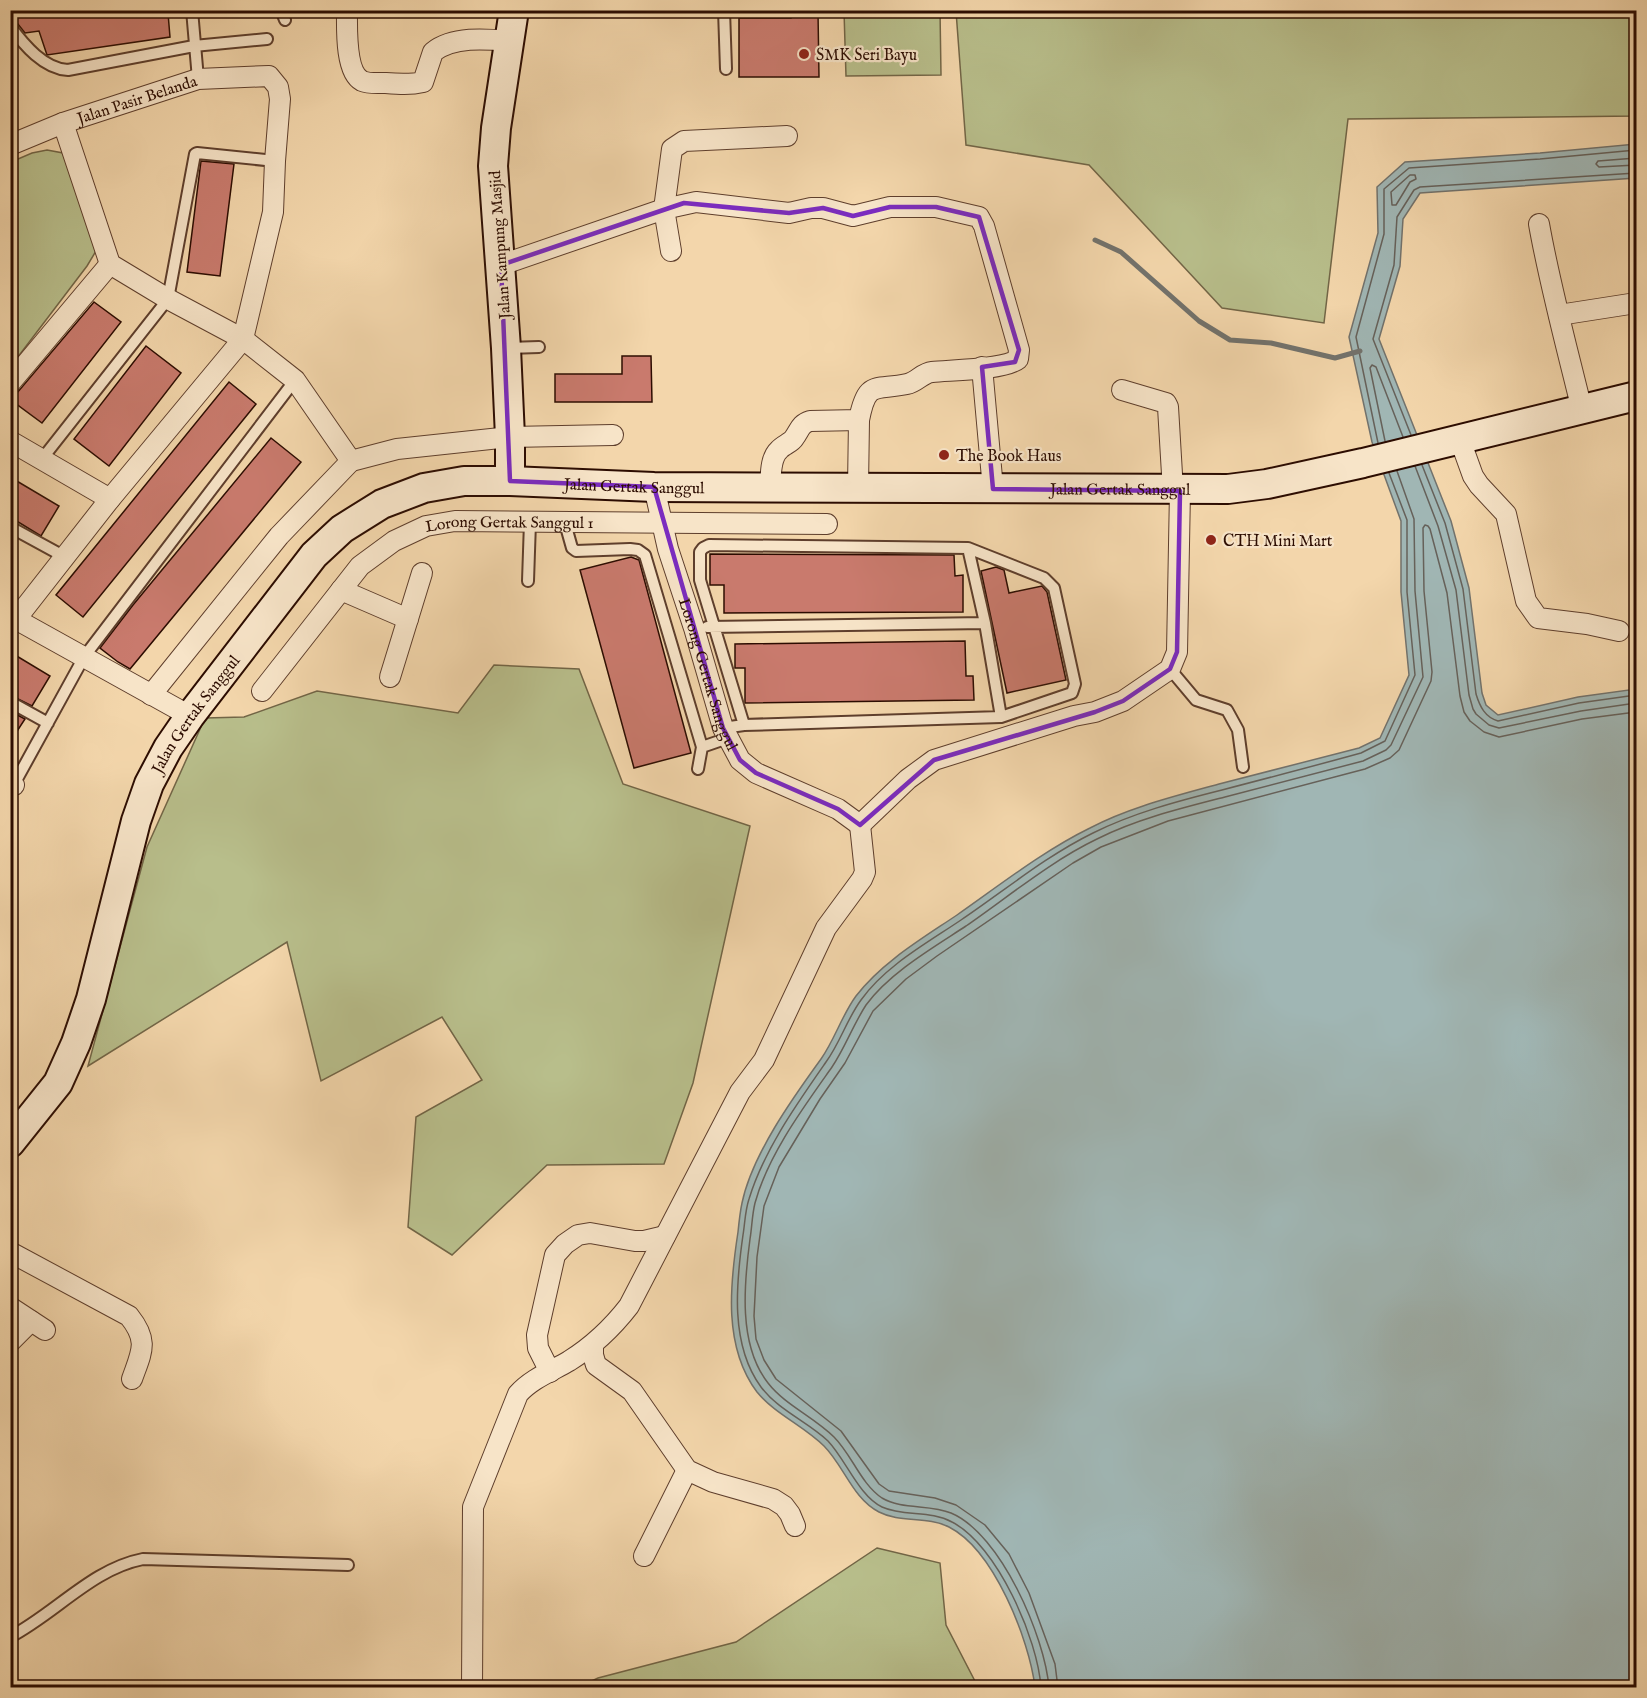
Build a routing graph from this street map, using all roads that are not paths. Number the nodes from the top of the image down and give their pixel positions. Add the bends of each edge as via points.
1 (192, 10) edge
2 (347, 10) edge
3 (514, 10) edge
4 (724, 10) edge
5 (10, 26) edge
6 (267, 39) dead end
7 (510, 41) junction
8 (194, 46) junction
9 (726, 69) dead end
10 (198, 79) junction
11 (63, 123) junction
12 (787, 136) dead end
13 (10, 145) edge
14 (275, 161) junction
15 (664, 209) junction
16 (1539, 224) dead end
17 (671, 251) dead end
18 (110, 264) junction
19 (501, 265) junction
20 (168, 299) junction
21 (1636, 303) edge
22 (1559, 315) junction
23 (243, 339) junction
24 (539, 347) dead end
25 (506, 348) junction
26 (982, 367) junction
27 (295, 380) junction
28 (10, 383) edge
29 (1122, 390) dead end
30 (1636, 396) edge
31 (1582, 410) junction
32 (859, 420) junction
33 (613, 435) dead end
34 (510, 437) junction
35 (1460, 440) junction
36 (10, 441) edge
37 (42, 459) junction
38 (351, 461) junction
39 (510, 481) junction
40 (654, 487) junction
41 (770, 487) junction
42 (858, 488) junction
43 (993, 489) junction
44 (1177, 491) junction
45 (110, 499) junction
46 (530, 522) junction
47 (662, 522) junction
48 (565, 523) junction
49 (827, 524) dead end
50 (10, 527) edge
51 (968, 548) junction
52 (64, 557) junction
53 (422, 573) dead end
54 (528, 581) dead end
55 (341, 591) junction
56 (13, 618) edge
57 (408, 619) junction
58 (985, 623) junction
59 (704, 627) junction
60 (1619, 631) dead end
61 (84, 657) junction
62 (1170, 669) junction
63 (390, 677) dead end
64 (262, 691) dead end
65 (152, 695) junction
66 (10, 702) edge
67 (190, 716) junction
68 (1001, 717) junction
69 (48, 723) junction
70 (744, 725) junction
71 (726, 733) junction
72 (702, 747) junction
73 (1243, 767) dead end
74 (698, 768) dead end
75 (12, 786) edge
76 (860, 825) junction
77 (14, 1132) edge
78 (665, 1236) junction
79 (10, 1252) edge
80 (10, 1307) edge
81 (10, 1342) edge
82 (593, 1345) junction
83 (550, 1372) junction
84 (132, 1378) dead end
85 (687, 1470) junction
86 (795, 1527) dead end
87 (644, 1556) dead end
88 (348, 1565) dead end
89 (10, 1637) edge
90 (472, 1688) edge

1 - 8 lane
2 - 7 street via 351,63 361,80 369,83 423,82 433,52 450,43
3 - 7 main road, Jalan Kampung Masjid
4 - 9 lane
5 - 8 lane via 22,43 52,67 68,70
6 - 8 lane
7 - 19 main road, Jalan Kampung Masjid via 493,166
8 - 10 lane
10 - 11 street, Jalan Pasir Belanda
10 - 14 street, Jalan Pasir Belanda via 268,76 278,87 280,99
11 - 13 street, Jalan Pasir Belanda
11 - 18 street
12 - 15 street via 676,144 672,148
14 - 20 lane via 195,154
14 - 23 street via 273,212
15 - 17 street
15 - 19 street
15 - 26 street via 696,202 789,213 823,208 853,216 890,207 936,207 979,217 1019,350 1015,362
16 - 22 street
18 - 20 street
18 - 28 street
19 - 25 main road, Jalan Kampung Masjid
20 - 23 street
20 - 37 lane
21 - 22 street
22 - 31 street
23 - 27 street
23 - 45 street
24 - 25 lane
25 - 34 main road, Jalan Kampung Masjid
26 - 32 street via 927,373 911,383 877,387 865,396
26 - 43 street
27 - 38 street
27 - 61 lane
29 - 44 street via 1166,403
30 - 31 main road, Jalan Gertak Sanggul
31 - 35 main road, Jalan Gertak Sanggul
32 - 41 street via 805,423 774,456
32 - 42 street
33 - 34 street
34 - 38 street via 397,449
34 - 39 main road, Jalan Kampung Masjid
35 - 44 main road, Jalan Gertak Sanggul via 1267,484
35 - 60 street via 1473,476 1506,514 1526,601 1532,611 1539,618
36 - 37 street
37 - 45 street
38 - 65 street via 279,536
39 - 40 main road, Jalan Gertak Sanggul
39 - 67 main road, Jalan Gertak Sanggul via 464,481 424,488 382,504 342,529 314,555
40 - 41 main road, Jalan Gertak Sanggul
40 - 47 street, Lorong Gertak Sanggul
41 - 42 main road, Jalan Gertak Sanggul
42 - 43 main road, Jalan Gertak Sanggul
43 - 44 main road, Jalan Gertak Sanggul
44 - 62 street via 1177,652
45 - 52 street
46 - 48 street, Lorong Gertak Sanggul 1
46 - 54 lane
46 - 55 street, Lorong Gertak Sanggul 1 via 426,526 394,541 360,566
47 - 48 street, Lorong Gertak Sanggul 1
47 - 49 street, Lorong Gertak Sanggul 1
47 - 59 street, Lorong Gertak Sanggul via 668,549
48 - 72 lane via 576,551 630,549 645,555
50 - 52 lane
51 - 58 lane
51 - 59 lane via 709,545 700,552
51 - 68 lane via 1050,582 1075,684 1072,693
52 - 56 street
53 - 57 street
55 - 57 street
55 - 64 street, Lorong Gertak Sanggul 1
56 - 61 street
57 - 63 street
58 - 59 lane
58 - 68 lane
59 - 70 lane
59 - 71 street, Lorong Gertak Sanggul
61 - 65 street
61 - 69 lane
62 - 73 lane via 1196,700 1227,710 1238,730
62 - 76 street via 1123,701 1095,712 934,760
65 - 67 street
66 - 69 lane
67 - 77 main road, Jalan Gertak Sanggul via 168,748 139,812 76,1043 58,1083
68 - 70 lane
69 - 75 lane
70 - 71 lane
71 - 72 lane
71 - 76 street, Lorong Gertak Sanggul via 747,767 838,809
72 - 74 lane
76 - 78 street via 865,872 862,879 826,928 768,1052 740,1092
78 - 82 street via 629,1306
78 - 83 street via 635,1241 578,1234 555,1255 537,1335 538,1348
79 - 84 street via 129,1316 141,1331 142,1339
80 - 81 street via 38,1325
82 - 83 street
82 - 85 street via 596,1365 632,1391
83 - 90 street via 518,1394 473,1507
85 - 86 street via 713,1482 773,1499 784,1506
85 - 87 street
88 - 89 lane via 143,1558 107,1571

